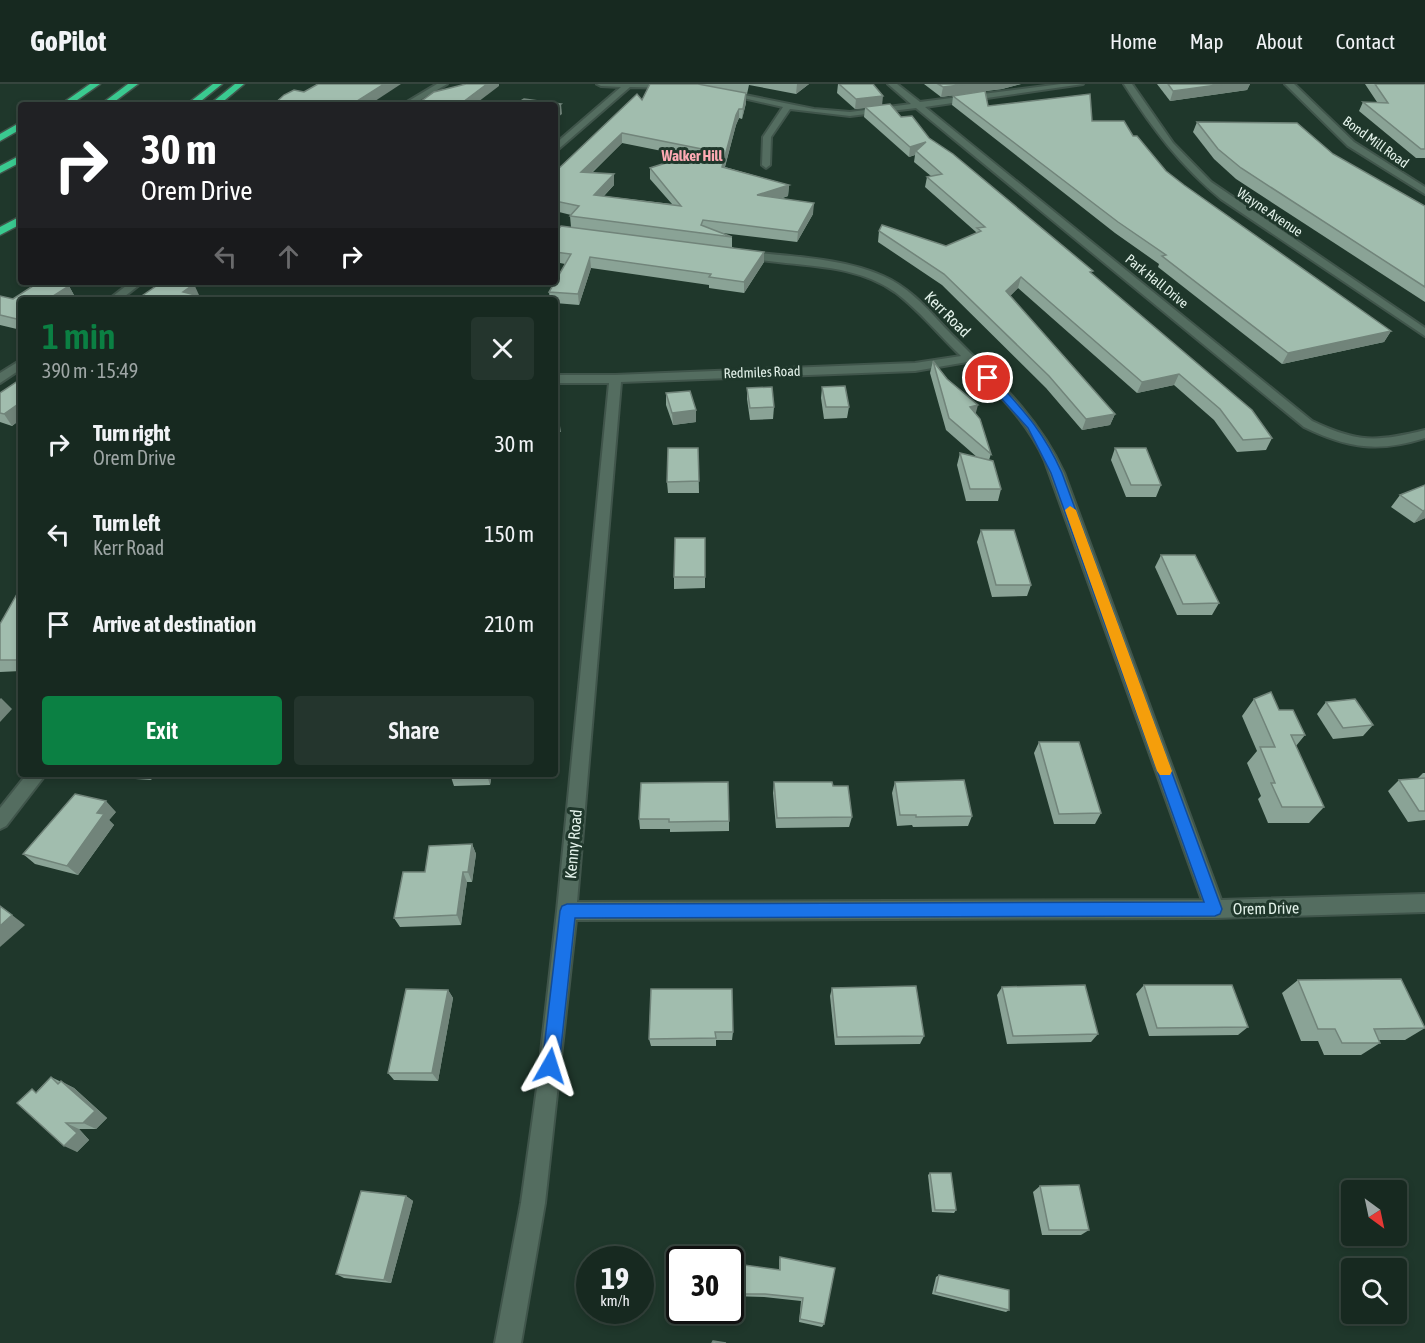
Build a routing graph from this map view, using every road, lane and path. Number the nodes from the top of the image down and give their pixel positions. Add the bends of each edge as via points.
1 (82, 84) edge
2 (96, 84) edge
3 (134, 84) edge
4 (218, 84) edge
5 (240, 84) edge
6 (443, 84) edge
7 (601, 84) edge
8 (628, 84) edge
9 (892, 84) edge
10 (1079, 84) edge
11 (1128, 84) edge
12 (1289, 84) edge
13 (681, 87) edge
14 (712, 91) edge
15 (56, 102) edge
16 (69, 102) edge
17 (108, 102) edge
18 (194, 102) edge
19 (217, 102) edge
20 (411, 102) edge
21 (788, 106) junction
22 (920, 106) junction
23 (18, 127) edge
24 (18, 133) edge
25 (0, 138) edge
26 (0, 144) edge
27 (558, 146) edge
28 (18, 160) edge
29 (766, 165) dead end
30 (0, 170) edge
31 (1425, 191) edge
32 (18, 223) edge
33 (0, 233) edge
34 (730, 253) edge
35 (134, 285) edge
36 (117, 297) edge
37 (1425, 333) edge
38 (969, 358) junction
39 (18, 366) edge
40 (0, 379) edge
41 (558, 379) edge
42 (615, 379) junction
43 (1425, 434) edge
44 (35, 777) edge
45 (0, 821) edge
46 (1425, 903) edge
47 (1215, 909) junction
48 (567, 911) junction
49 (507, 1343) edge

1 - 15 highway
2 - 16 highway
3 - 17 highway
4 - 18 highway
5 - 19 highway
6 - 20 street
7 - 8 street
8 - 13 street
8 - 27 street
9 - 22 street, Park Hall Drive
10 - 22 street
11 - 37 street, Wayne Avenue via 1165,140 1197,175
12 - 31 street, Bond Mill Road via 1351,144
14 - 21 street
21 - 22 street via 850,114
21 - 29 street via 767,137
22 - 43 street, Park Hall Drive via 1308,424 1341,439 1371,444 1398,443
23 - 25 highway
24 - 26 highway
28 - 30 highway
32 - 33 highway
34 - 38 street, Kerr Road via 832,266 884,281 904,294
35 - 36 street
38 - 42 street, Redmiles Road via 915,367
38 - 47 street, Kerr Road via 1016,406 1046,448
39 - 40 street
41 - 42 street, Redmiles Road
42 - 48 street, Kenny Road
44 - 45 street
46 - 47 street, Orem Drive
47 - 48 street, Orem Drive
48 - 49 street, Kenny Road via 533,1203

